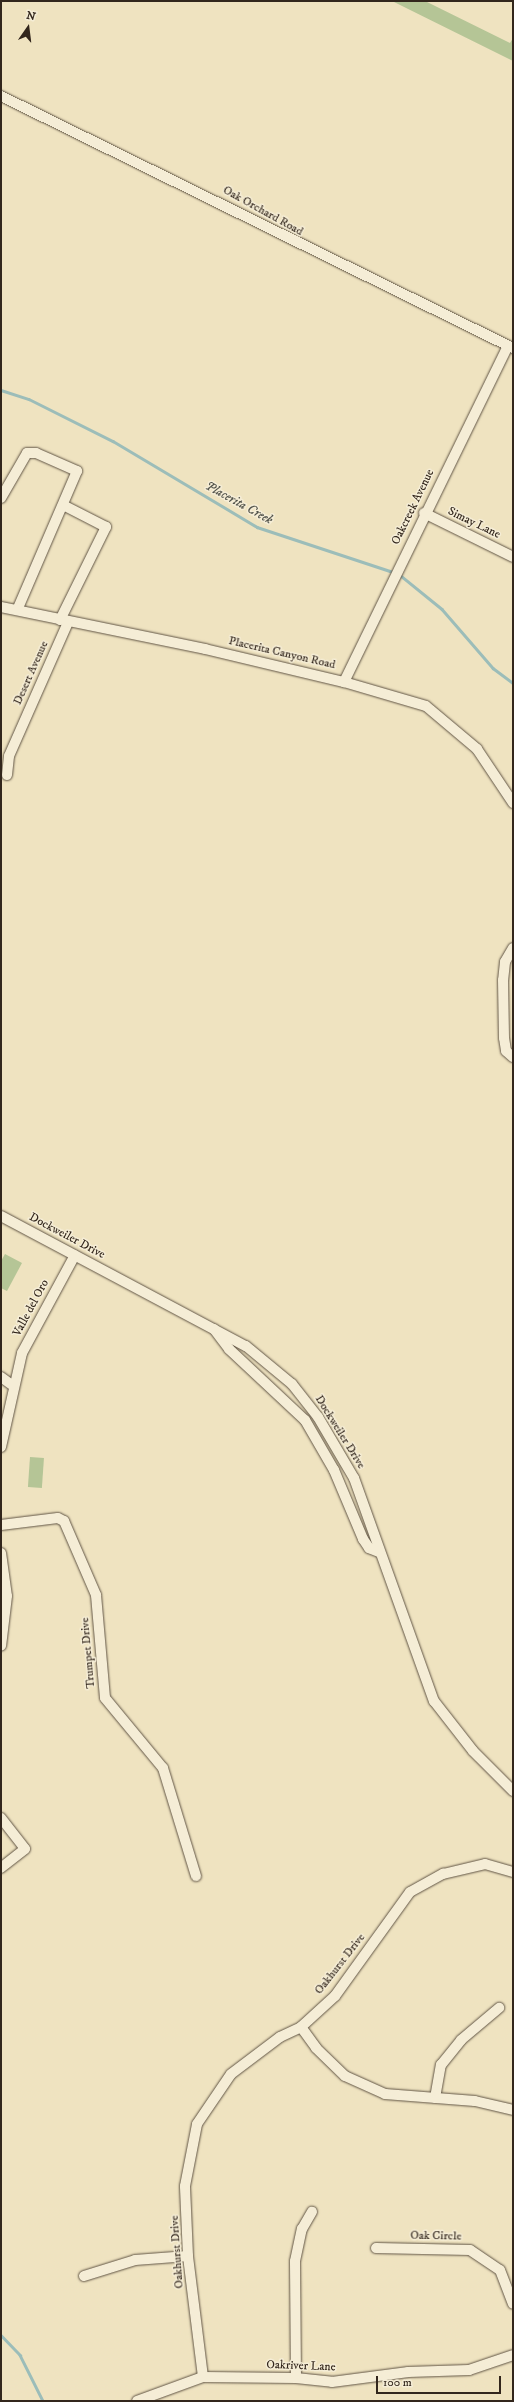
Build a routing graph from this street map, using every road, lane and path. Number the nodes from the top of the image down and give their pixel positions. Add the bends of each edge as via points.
1 (1, 96) edge
2 (511, 347) edge
3 (1, 498) edge
4 (63, 505) junction
5 (424, 513) junction
6 (513, 557) edge
7 (1, 607) edge
8 (18, 610) junction
9 (64, 621) junction
10 (344, 682) junction
11 (7, 775) dead end
12 (513, 803) edge
13 (513, 948) edge
14 (513, 1056) edge
15 (1, 1216) edge
16 (75, 1255) junction
17 (214, 1329) junction
18 (1, 1377) edge
19 (12, 1385) junction
20 (1, 1388) edge
21 (1, 1447) edge
22 (1, 1525) edge
23 (379, 1552) junction
24 (1, 1553) edge
25 (4, 1595) edge
26 (1, 1646) edge
27 (513, 1791) edge
28 (1, 1818) edge
29 (1, 1868) edge
30 (513, 1872) edge
31 (196, 1876) dead end
32 (499, 2008) dead end
33 (302, 2027) junction
34 (435, 2098) junction
35 (513, 2110) edge
36 (312, 2212) dead end
37 (376, 2248) dead end
38 (188, 2256) junction
39 (84, 2276) dead end
40 (513, 2304) edge
41 (513, 2355) edge
42 (203, 2377) junction
43 (296, 2378) junction
44 (137, 2401) edge

1 - 2 street, Oak Orchard Road
2 - 5 street, Oakcreek Avenue
3 - 4 street via 28,453 36,452 77,471
4 - 8 street
4 - 9 street, Desert Avenue via 106,527
5 - 6 street, Simay Lane
5 - 10 street, Oakcreek Avenue
7 - 8 street, Placerita Canyon Road
8 - 9 street, Placerita Canyon Road
9 - 10 street, Placerita Canyon Road via 205,649
9 - 11 street, Desert Avenue via 9,756
10 - 12 street, Placerita Canyon Road via 426,706 477,749
13 - 14 street via 505,962 503,980 504,1038 506,1051
15 - 16 street, Dockweiler Drive
16 - 17 street, Dockweiler Drive
16 - 19 street, Valle del Oro via 39,1317
17 - 23 street via 229,1349 305,1420 334,1470 363,1539 369,1548
17 - 23 street, Dockweiler Drive via 272,1366 318,1418 354,1478 375,1532
18 - 19 street
19 - 20 street
19 - 21 street, Valle del Oro
22 - 31 street, Trumpet Drive via 58,1518 64,1521 96,1595 105,1698 163,1768
23 - 27 street, Dockweiler Drive via 434,1701 473,1751
24 - 25 street
25 - 26 street
28 - 29 street via 25,1848
30 - 33 street, Oakhurst Drive via 485,1864 443,1874 410,1892 335,1996
32 - 34 street via 462,2040 441,2065
33 - 34 street via 316,2048 346,2076 385,2094
33 - 38 street, Oakhurst Drive via 280,2037 231,2074 197,2124 185,2186
34 - 35 street via 475,2101
36 - 43 street via 302,2229 295,2261
37 - 40 street, Oak Circle via 470,2250 500,2270
38 - 39 street via 135,2260
38 - 42 street, Oakhurst Drive
41 - 43 street, Oakriver Lane via 469,2370 408,2372 332,2382
42 - 43 street, Oakriver Lane
42 - 44 street, Oakriver Lane

